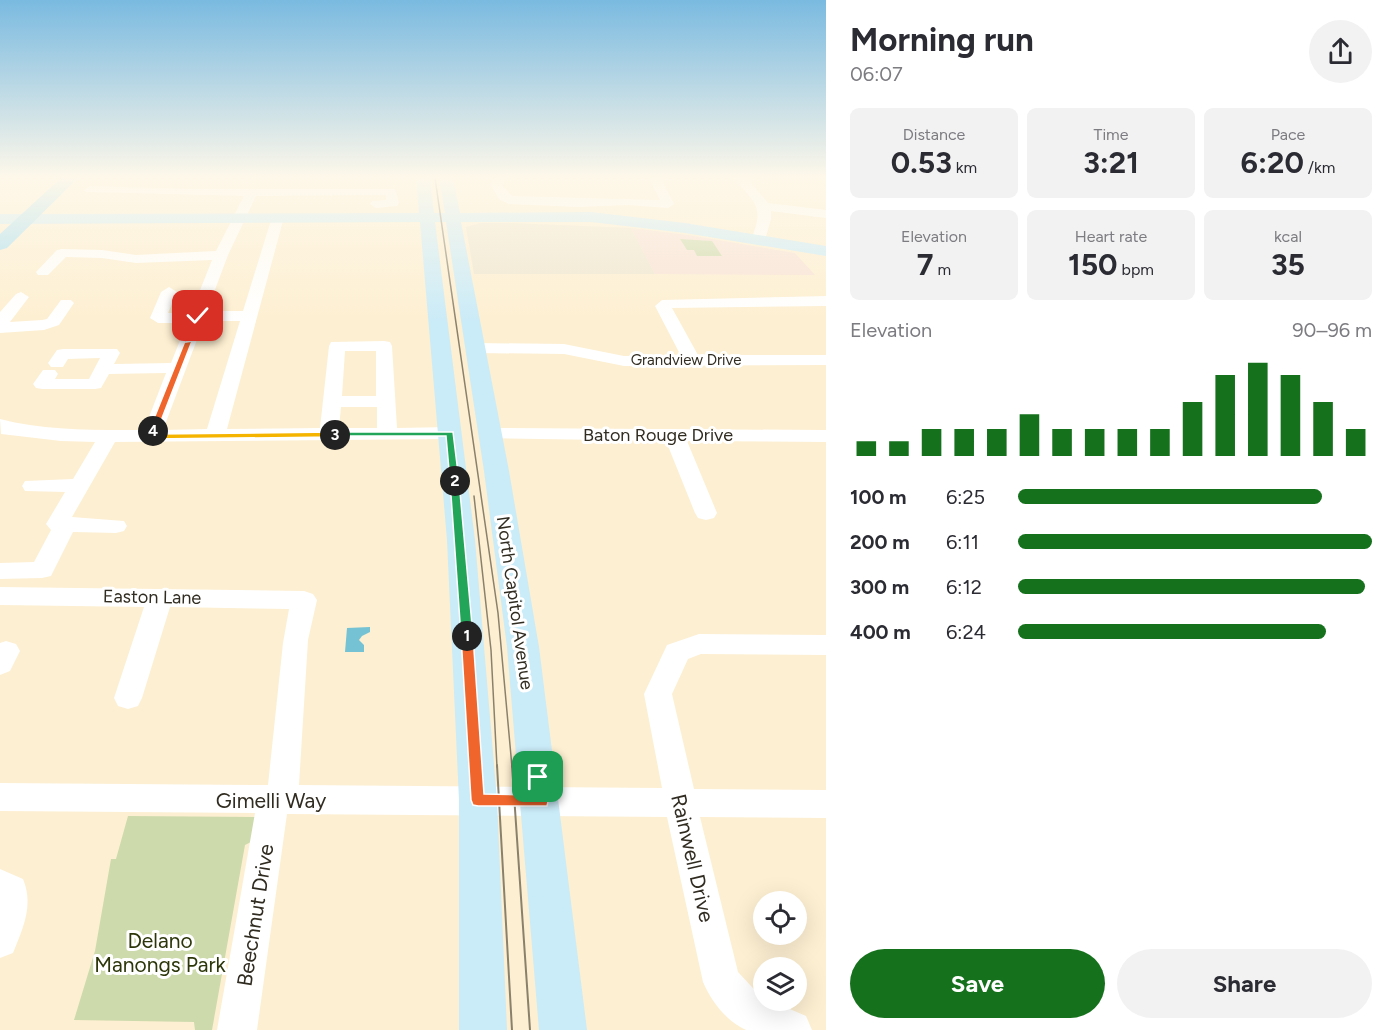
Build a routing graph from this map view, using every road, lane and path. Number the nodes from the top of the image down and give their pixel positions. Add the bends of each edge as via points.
1 (19, 226) edge
2 (234, 226) edge
3 (274, 226) edge
4 (427, 226) edge
5 (455, 226) edge
6 (668, 226) edge
7 (764, 226) edge
8 (758, 240) junction
9 (0, 244) edge
10 (826, 251) edge
11 (221, 255) junction
12 (43, 273) dead end
13 (169, 292) dead end
14 (21, 297) dead end
15 (826, 302) edge
16 (66, 303) dead end
17 (249, 316) junction
18 (197, 317) junction
19 (1, 327) edge
20 (476, 348) junction
21 (691, 359) junction
22 (826, 360) edge
23 (178, 368) junction
24 (103, 369) junction
25 (386, 401) junction
26 (332, 402) junction
27 (0, 427) edge
28 (450, 433) junction
29 (387, 434) junction
30 (491, 434) junction
31 (328, 435) junction
32 (674, 435) junction
33 (108, 436) junction
34 (151, 436) junction
35 (215, 436) junction
36 (826, 436) edge
37 (78, 485) junction
38 (33, 486) dead end
39 (706, 513) dead end
40 (65, 525) junction
41 (116, 526) dead end
42 (0, 571) edge
43 (0, 596) edge
44 (160, 597) junction
45 (304, 600) joint
46 (826, 645) edge
47 (128, 698) dead end
48 (0, 797) edge
49 (277, 800) junction
50 (478, 800) junction
51 (542, 801) junction
52 (681, 804) junction
53 (826, 804) edge
54 (0, 886) edge
55 (0, 940) edge
56 (237, 1030) edge
57 (483, 1030) edge
58 (563, 1030) edge
59 (792, 1030) edge

1 - 9 highway
2 - 11 street
3 - 17 street
4 - 28 main road
5 - 20 main road, North Capitol Avenue
6 - 8 main road
7 - 8 street
8 - 10 main road
11 - 12 street via 136,259 62,253
11 - 18 street
13 - 18 street via 158,318
14 - 19 street via 2,320
15 - 21 street via 668,303 663,306
16 - 19 street via 53,322
17 - 18 street
17 - 35 street
18 - 23 street
20 - 21 street, Grandview Drive via 564,349 624,361
20 - 30 main road, North Capitol Avenue
21 - 22 street, Grandview Drive
23 - 24 street
23 - 34 street
24 - 24 street via 95,384 42,384 63,354 111,353
25 - 26 street
25 - 26 street via 384,346 337,346
25 - 29 street
26 - 31 street
27 - 33 street
28 - 29 street
28 - 50 main road
29 - 31 street
30 - 32 street, Baton Rouge Drive
30 - 51 main road, North Capitol Avenue
31 - 35 street
32 - 36 street, Baton Rouge Drive
32 - 39 street
33 - 34 street
33 - 37 street
34 - 35 street
37 - 38 street
37 - 40 street via 57,524
40 - 41 street
40 - 42 street via 42,570
43 - 44 street, Easton Lane
44 - 45 street, Easton Lane
44 - 47 street
45 - 49 street, Beechnut Drive
46 - 52 street, Rainwell Drive via 699,644 677,652 658,694
48 - 49 street, Gimelli Way
49 - 50 street, Gimelli Way
49 - 56 street, Beechnut Drive
50 - 51 street, Gimelli Way
50 - 57 main road
51 - 52 street, Gimelli Way
51 - 58 main road, North Capitol Avenue
52 - 53 street, Gimelli Way
52 - 59 street, Rainwell Drive via 722,982 750,1012
54 - 55 street via 11,891 12,910

